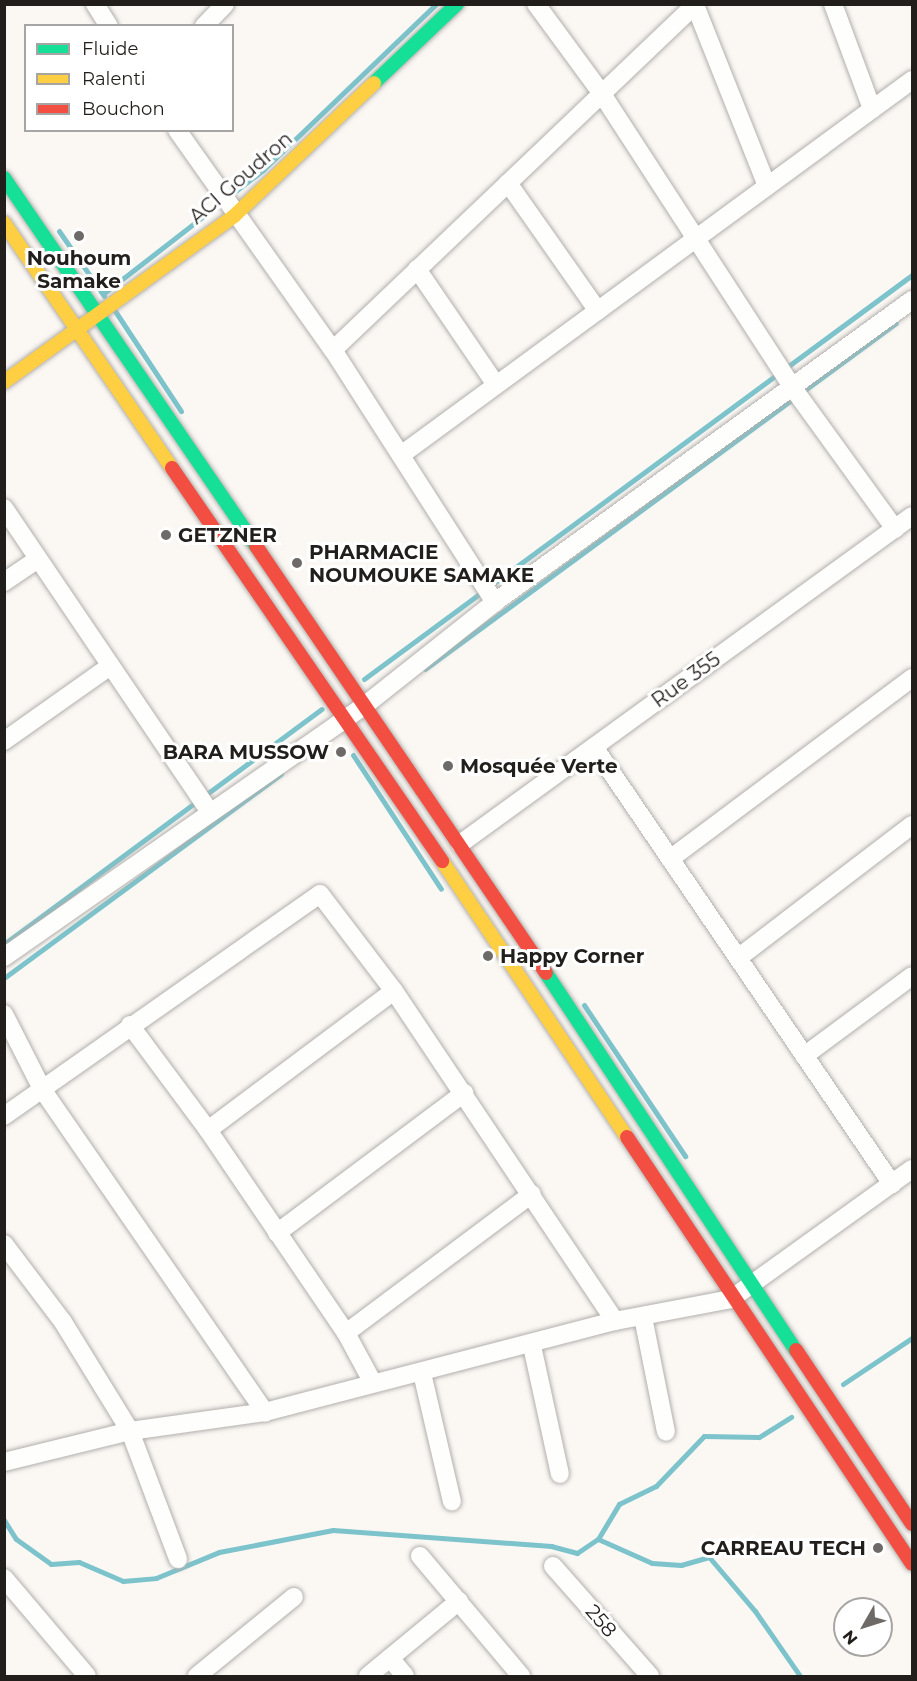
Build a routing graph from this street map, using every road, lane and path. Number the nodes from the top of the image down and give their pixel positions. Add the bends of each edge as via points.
1 (95, 4) edge
2 (225, 4) edge
3 (457, 4) edge
4 (536, 4) edge
5 (833, 4) edge
6 (695, 5) edge
7 (108, 24) edge
8 (206, 24) edge
9 (912, 80) edge
10 (602, 94) junction
11 (872, 109) junction
12 (178, 132) edge
13 (4, 178) edge
14 (508, 183) junction
15 (767, 186) junction
16 (234, 216) junction
17 (4, 223) edge
18 (696, 238) junction
19 (417, 269) junction
20 (912, 300) edge
21 (598, 310) junction
22 (98, 313) junction
23 (76, 329) junction
24 (333, 350) junction
25 (4, 382) edge
26 (496, 385) junction
27 (793, 388) junction
28 (401, 454) junction
29 (4, 508) edge
30 (912, 516) edge
31 (895, 529) junction
32 (38, 559) junction
33 (4, 582) edge
34 (495, 602) junction
35 (109, 667) junction
36 (912, 678) edge
37 (364, 706) junction
38 (343, 719) junction
39 (4, 741) edge
40 (594, 747) junction
41 (209, 811) junction
42 (912, 825) edge
43 (460, 844) junction
44 (670, 859) junction
45 (4, 957) edge
46 (738, 958) junction
47 (912, 976) edge
48 (394, 992) junction
49 (4, 1014) edge
50 (130, 1025) junction
51 (804, 1056) junction
52 (42, 1089) junction
53 (464, 1093) junction
54 (4, 1116) edge
55 (208, 1130) junction
56 (912, 1169) edge
57 (892, 1184) junction
58 (532, 1194) junction
59 (277, 1233) junction
60 (4, 1244) edge
61 (753, 1284) junction
62 (731, 1299) junction
63 (643, 1317) junction
64 (615, 1321) junction
65 (346, 1333) junction
66 (532, 1346) junction
67 (422, 1373) junction
68 (372, 1381) junction
69 (265, 1412) junction
70 (130, 1431) junction
71 (666, 1432) dead end
72 (7, 1458) edge
73 (560, 1474) dead end
74 (452, 1502) dead end
75 (912, 1524) edge
76 (420, 1556) dead end
77 (178, 1559) dead end
78 (912, 1564) edge
79 (553, 1566) dead end
80 (4, 1578) edge
81 (294, 1597) dead end
82 (459, 1601) junction
83 (390, 1658) junction
84 (87, 1677) edge
85 (197, 1677) edge
86 (368, 1677) edge
87 (405, 1677) edge
88 (521, 1677) edge
89 (650, 1677) edge

1 - 7 street
2 - 8 street
3 - 16 main road, ACI Goudron
4 - 10 street
5 - 11 street
6 - 10 street
6 - 15 street
9 - 11 street
10 - 14 street
10 - 18 street
11 - 15 street
12 - 16 street
13 - 22 main road
14 - 19 street
14 - 21 street
15 - 18 street
16 - 22 main road, ACI Goudron
16 - 24 street
17 - 23 main road
18 - 21 street
18 - 27 street
19 - 24 street
19 - 26 street
20 - 27 street
21 - 26 street
22 - 23 main road, ACI Goudron
22 - 37 main road
23 - 25 main road, ACI Goudron
23 - 38 main road
24 - 28 street
26 - 28 street
27 - 31 street
27 - 34 street
28 - 34 street
29 - 32 street
30 - 31 street, Rue 355
31 - 40 street, Rue 355
32 - 33 street
32 - 35 street
34 - 37 street
35 - 39 street
35 - 41 street
36 - 44 street
37 - 38 street
37 - 43 main road
38 - 41 street
38 - 62 main road
40 - 43 street, Rue 355
40 - 44 street
41 - 45 street
42 - 46 street
43 - 61 main road
44 - 46 street
46 - 51 street
47 - 51 street
48 - 50 street via 320,894
48 - 53 street
48 - 55 street
49 - 52 street
50 - 52 street
50 - 55 street
51 - 57 street
52 - 54 street
52 - 69 street
53 - 58 street
53 - 59 street
55 - 59 street
56 - 57 street
57 - 61 street
58 - 64 street
58 - 65 street
59 - 65 street
60 - 70 street via 63,1323
61 - 62 street
61 - 75 main road
62 - 63 street
62 - 78 main road
63 - 64 street
63 - 71 street
64 - 66 street
65 - 68 street
66 - 67 street
66 - 73 street
67 - 68 street
67 - 74 street
68 - 69 street
69 - 70 street
70 - 72 street
70 - 77 street
76 - 82 street
79 - 89 street, 258
80 - 84 street
81 - 85 street
82 - 83 street
82 - 88 street
83 - 86 street
83 - 87 street

